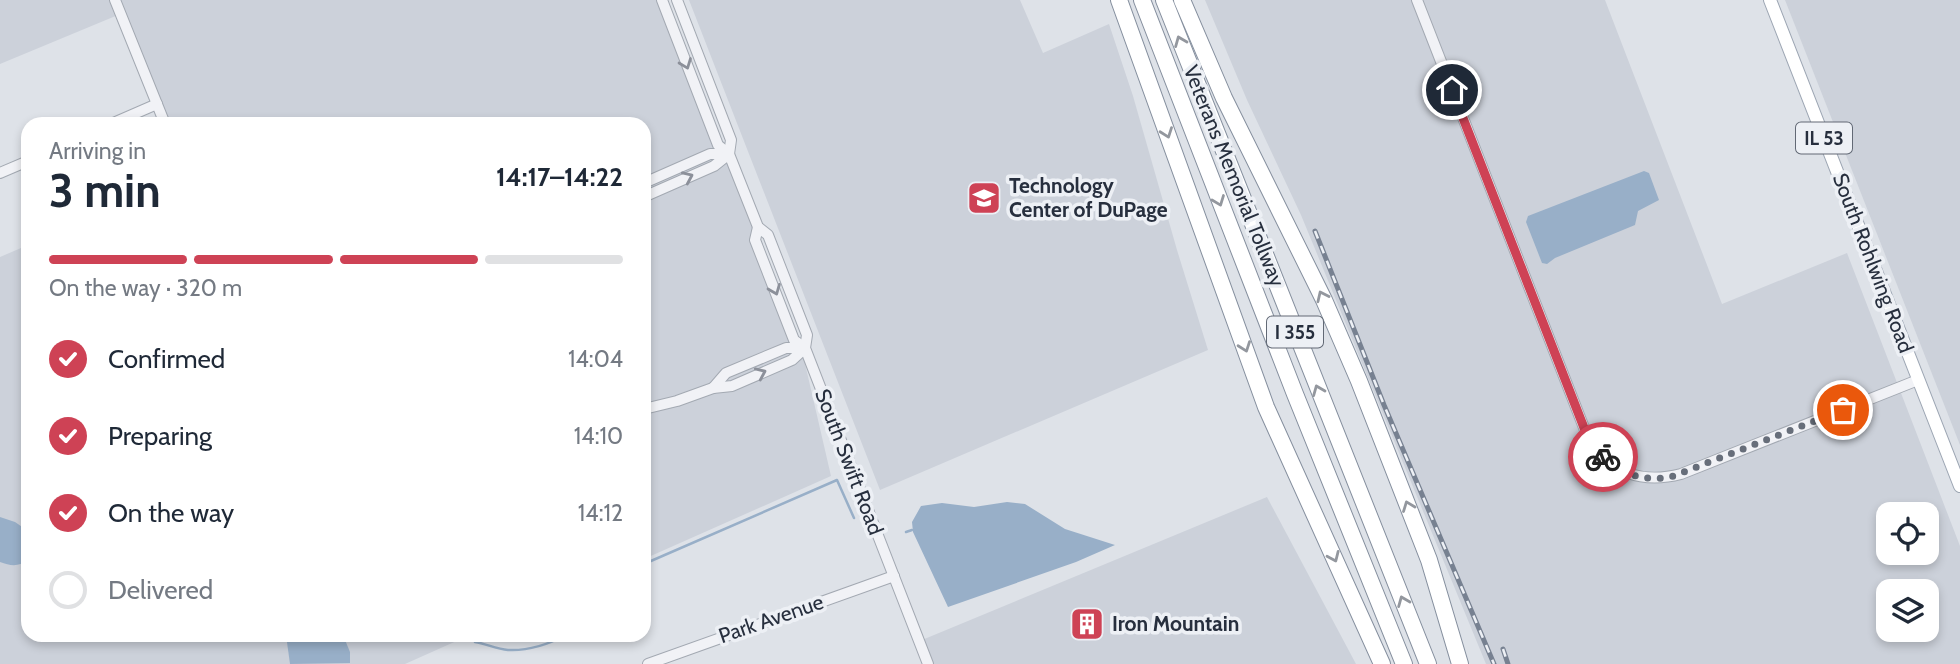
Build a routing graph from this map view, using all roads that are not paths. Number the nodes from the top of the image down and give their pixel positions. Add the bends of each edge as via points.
1 (115, 0) edge
2 (662, 0) edge
3 (677, 0) edge
4 (1119, 0) edge
5 (1142, 0) edge
6 (1164, 0) edge
7 (1417, 0) edge
8 (1770, 0) edge
9 (1184, 4) edge
10 (157, 104) junction
11 (126, 117) edge
12 (162, 117) edge
13 (729, 154) junction
14 (21, 164) edge
15 (0, 173) edge
16 (651, 180) edge
17 (651, 193) edge
18 (805, 348) junction
19 (1918, 380) junction
20 (651, 407) edge
21 (1960, 486) edge
22 (894, 576) junction
23 (648, 664) edge
24 (928, 664) edge
25 (1382, 664) edge
26 (1404, 664) edge
27 (1428, 664) edge
28 (1460, 664) edge

1 - 10 street
2 -> 13 street via 718,145
3 - 13 street via 731,140
4 -> 25 highway via 1266,407
5 -> 26 highway, Veterans Memorial Tollway / I 355
27 -> 6 highway, Veterans Memorial Tollway / I 355
7 - 19 street via 1588,438 1615,467 1643,478 1681,474
8 - 19 main road, South Rohlwing Road / IL 53
28 -> 9 highway via 1429,560 1359,381
10 - 11 street
10 - 12 street
13 - 16 street via 710,154
17 -> 13 street via 714,166
13 - 18 street, South Swift Road via 758,227 755,240 794,340
14 - 15 street
18 - 20 street via 792,360 732,386
18 - 22 street, South Swift Road
19 - 21 main road, South Rohlwing Road / IL 53
22 - 23 street, Park Avenue
22 - 24 street, South Swift Road

